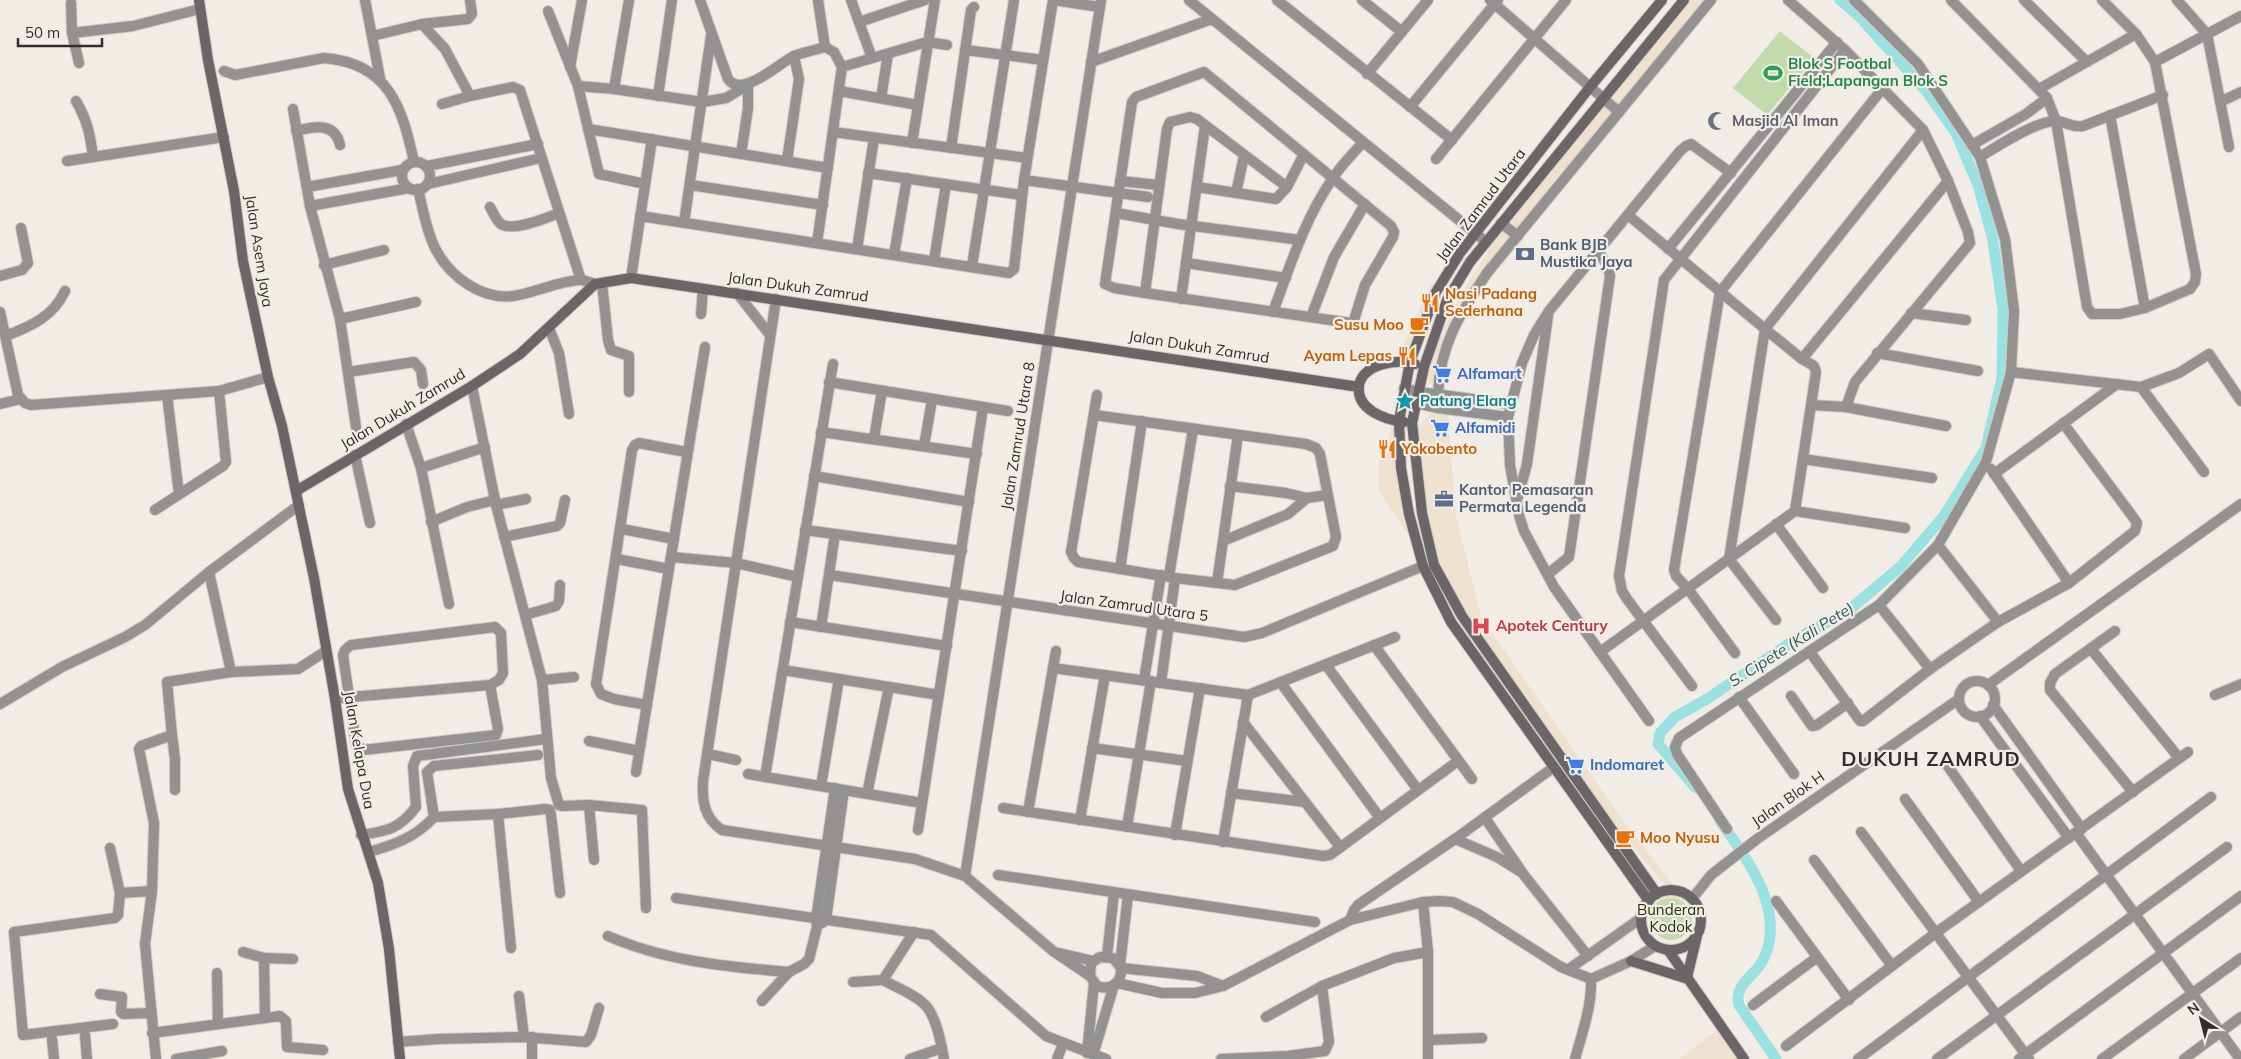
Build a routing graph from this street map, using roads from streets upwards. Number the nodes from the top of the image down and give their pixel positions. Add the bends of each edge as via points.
1 (364, 0) edge
2 (470, 0) edge
3 (582, 0) edge
4 (629, 0) edge
5 (672, 0) edge
6 (700, 0) edge
7 (818, 0) edge
8 (851, 0) edge
9 (925, 0) edge
10 (935, 0) edge
11 (1014, 0) edge
12 (1053, 0) edge
13 (1189, 0) edge
14 (1276, 0) edge
15 (1362, 0) edge
16 (1428, 0) edge
17 (1566, 0) edge
18 (1662, 0) edge
19 (1684, 0) edge
20 (1712, 0) edge
21 (1788, 0) edge
22 (1854, 0) edge
23 (1951, 0) edge
24 (2024, 0) edge
25 (2102, 0) edge
26 (2177, 0) edge
27 (1494, 1) edge
28 (71, 3) dead end
29 (1100, 4) edge
30 (200, 5) edge
31 (974, 7) dead end
32 (548, 11) dead end
33 (2241, 16) edge
34 (1212, 19) junction
35 (859, 22) junction
36 (422, 24) junction
37 (1402, 32) junction
38 (72, 33) junction
39 (712, 34) junction
40 (2136, 34) junction
41 (2206, 34) junction
42 (372, 36) junction
43 (1534, 39) junction
44 (927, 42) junction
45 (1837, 42) junction
46 (947, 45) dead end
47 (825, 47) junction
48 (965, 50) junction
49 (1845, 50) junction
50 (888, 54) junction
51 (1006, 54) junction
52 (794, 56) junction
53 (872, 58) junction
54 (1043, 60) junction
55 (1091, 62) junction
56 (2087, 62) junction
57 (2155, 62) junction
58 (79, 63) dead end
59 (842, 67) junction
60 (570, 68) junction
61 (224, 71) dead end
62 (1367, 74) junction
63 (380, 78) junction
64 (748, 85) junction
65 (578, 86) junction
66 (1590, 87) junction
67 (1883, 88) junction
68 (614, 89) junction
69 (2039, 89) junction
70 (839, 91) junction
71 (2241, 92) edge
72 (2163, 95) junction
73 (470, 96) junction
74 (658, 96) junction
75 (881, 98) junction
76 (1603, 98) junction
77 (2048, 98) junction
78 (76, 101) dead end
79 (702, 102) junction
80 (2220, 102) junction
81 (442, 104) dead end
82 (918, 104) junction
83 (1410, 108) junction
84 (292, 109) dead end
85 (1619, 112) junction
86 (2110, 115) junction
87 (2056, 121) junction
88 (1205, 126) junction
89 (588, 129) junction
90 (1923, 130) junction
91 (296, 131) junction
92 (833, 132) junction
93 (224, 137) junction
94 (874, 138) junction
95 (652, 139) junction
96 (1452, 140) junction
97 (1363, 142) junction
98 (912, 143) junction
99 (538, 144) junction
100 (340, 145) dead end
101 (1972, 145) junction
102 (696, 146) junction
103 (2229, 147) dead end
104 (951, 148) junction
105 (741, 154) junction
106 (991, 154) junction
107 (1304, 154) junction
108 (1244, 156) junction
109 (93, 157) junction
110 (1980, 157) junction
111 (542, 158) junction
112 (1028, 158) junction
113 (1436, 159) dead end
114 (68, 161) dead end
115 (788, 161) junction
116 (414, 162) junction
117 (426, 166) junction
118 (828, 168) junction
119 (402, 170) junction
120 (868, 173) junction
121 (1731, 173) junction
122 (1333, 177) junction
123 (906, 178) junction
124 (1024, 180) junction
125 (1948, 180) junction
126 (428, 184) junction
127 (645, 184) junction
128 (946, 184) junction
129 (690, 185) junction
130 (1159, 185) junction
131 (1072, 186) junction
132 (306, 187) junction
133 (1120, 187) junction
134 (1287, 187) junction
135 (1197, 188) junction
136 (414, 189) junction
137 (985, 190) junction
138 (1236, 193) junction
139 (1022, 194) junction
140 (1148, 197) dead end
141 (1365, 204) junction
142 (823, 205) junction
143 (310, 206) junction
144 (490, 207) dead end
145 (559, 213) junction
146 (1116, 213) junction
147 (1628, 215) junction
148 (640, 216) junction
149 (1155, 220) junction
150 (684, 223) junction
151 (1501, 223) junction
152 (1191, 226) junction
153 (21, 228) dead end
154 (1476, 233) junction
155 (1518, 236) junction
156 (1300, 240) junction
157 (1486, 242) junction
158 (817, 243) junction
159 (857, 249) junction
160 (1668, 249) junction
161 (384, 250) dead end
162 (1599, 252) junction
163 (894, 255) junction
164 (1680, 258) junction
165 (934, 261) junction
166 (1186, 264) junction
167 (324, 265) junction
168 (972, 266) junction
169 (0, 276) edge
170 (631, 278) junction
171 (1286, 278) junction
172 (580, 280) junction
173 (599, 283) junction
174 (703, 289) junction
175 (65, 291) dead end
176 (1720, 292) junction
177 (737, 293) junction
178 (1145, 293) junction
179 (1181, 298) junction
180 (776, 299) junction
181 (416, 302) dead end
182 (2145, 308) junction
183 (1549, 310) junction
184 (0, 312) edge
185 (1273, 312) junction
186 (1911, 313) junction
187 (701, 314) dead end
188 (1312, 317) junction
189 (340, 319) junction
190 (1966, 320) dead end
191 (549, 328) junction
192 (1764, 329) junction
193 (770, 335) junction
194 (6, 336) junction
195 (1048, 339) junction
196 (705, 347) dead end
197 (1877, 353) junction
198 (1802, 359) junction
199 (1410, 362) junction
200 (833, 364) dead end
201 (1424, 367) junction
202 (1978, 371) dead end
203 (348, 372) junction
204 (2011, 372) junction
205 (268, 377) junction
206 (829, 382) junction
207 (423, 384) dead end
208 (2117, 384) junction
209 (472, 386) junction
210 (1359, 387) junction
211 (2141, 387) junction
212 (1404, 388) junction
213 (219, 391) junction
214 (882, 391) junction
215 (629, 392) dead end
216 (1418, 392) junction
217 (1438, 394) junction
218 (167, 395) junction
219 (1097, 395) dead end
220 (20, 399) junction
221 (932, 400) junction
222 (1402, 400) junction
223 (2241, 401) edge
224 (1416, 403) junction
225 (0, 404) edge
226 (1511, 404) junction
227 (1811, 405) junction
228 (1846, 407) junction
229 (983, 408) junction
230 (1008, 411) dead end
231 (569, 414) dead end
232 (1094, 415) junction
233 (1508, 417) junction
234 (1142, 421) junction
235 (1399, 422) junction
236 (1412, 423) junction
237 (2063, 423) junction
238 (406, 424) junction
239 (1946, 426) dead end
240 (356, 427) dead end
241 (1193, 428) junction
242 (821, 432) junction
243 (1238, 435) junction
244 (874, 438) junction
245 (924, 446) junction
246 (485, 447) junction
247 (686, 452) junction
248 (977, 454) junction
249 (355, 455) junction
250 (1803, 459) junction
251 (1986, 462) junction
252 (421, 468) junction
253 (2204, 472) dead end
254 (1994, 474) junction
255 (814, 476) junction
256 (1932, 478) dead end
257 (1230, 486) junction
258 (296, 491) junction
259 (179, 494) junction
260 (1327, 495) junction
261 (1307, 498) junction
262 (526, 499) dead end
263 (565, 500) dead end
264 (1517, 500) junction
265 (495, 502) junction
266 (969, 502) junction
267 (2241, 504) edge
268 (299, 505) junction
269 (154, 510) dead end
270 (1794, 511) junction
271 (431, 522) junction
272 (370, 523) dead end
273 (1776, 524) junction
274 (1905, 528) dead end
275 (622, 529) junction
276 (805, 530) junction
277 (835, 534) junction
278 (504, 537) junction
279 (674, 539) junction
280 (1223, 541) junction
281 (1938, 545) junction
282 (962, 551) junction
283 (671, 557) junction
284 (616, 559) junction
285 (1729, 559) junction
286 (736, 563) junction
287 (1423, 566) junction
288 (669, 569) junction
289 (1120, 569) junction
290 (209, 572) junction
291 (1548, 574) junction
292 (830, 575) junction
293 (1168, 576) junction
294 (798, 577) junction
295 (1217, 583) junction
296 (2069, 583) junction
297 (560, 585) dead end
298 (1688, 588) junction
299 (1823, 588) dead end
300 (955, 595) junction
301 (1008, 603) junction
302 (449, 604) dead end
303 (1879, 605) junction
304 (525, 615) junction
305 (1776, 620) dead end
306 (1644, 621) junction
307 (790, 622) junction
308 (1998, 622) junction
309 (1153, 624) junction
310 (820, 626) junction
311 (1169, 626) junction
312 (2115, 631) dead end
313 (1394, 637) dead end
314 (1374, 645) junction
315 (947, 646) junction
316 (2091, 649) junction
317 (326, 651) junction
318 (1056, 651) dead end
319 (1600, 652) junction
320 (1810, 652) junction
321 (1735, 653) dead end
322 (1326, 665) junction
323 (1054, 668) junction
324 (1930, 669) junction
325 (783, 670) junction
326 (231, 672) junction
327 (1105, 675) junction
328 (574, 677) dead end
329 (1505, 677) junction
330 (839, 679) junction
331 (542, 680) junction
332 (1152, 681) junction
333 (1281, 683) junction
334 (490, 684) junction
335 (1495, 684) junction
336 (2241, 684) edge
337 (1988, 685) junction
338 (1692, 686) dead end
339 (889, 687) junction
340 (1200, 688) junction
341 (1248, 694) junction
342 (1517, 694) junction
343 (939, 695) junction
344 (2215, 695) dead end
345 (1791, 696) dead end
346 (350, 697) junction
347 (1739, 697) junction
348 (1959, 698) junction
349 (335, 699) junction
350 (1507, 701) junction
351 (1848, 703) junction
352 (0, 704) edge
353 (647, 705) junction
354 (1993, 705) junction
355 (1980, 716) junction
356 (1649, 721) dead end
357 (1243, 722) junction
358 (172, 735) junction
359 (546, 739) junction
360 (589, 741) dead end
361 (1092, 748) junction
362 (640, 751) junction
363 (708, 754) junction
364 (538, 755) dead end
365 (1139, 755) junction
366 (736, 760) dead end
367 (1458, 761) junction
368 (1188, 762) junction
369 (1947, 765) dead end
370 (1554, 767) junction
371 (636, 772) dead end
372 (748, 774) dead end
373 (1794, 774) dead end
374 (766, 777) junction
375 (1472, 779) dead end
376 (822, 786) junction
377 (839, 789) junction
378 (175, 790) dead end
379 (1418, 790) junction
380 (2133, 792) junction
381 (1231, 793) junction
382 (867, 794) junction
383 (2211, 797) dead end
384 (1905, 799) dead end
385 (922, 802) junction
386 (1305, 802) junction
387 (590, 804) junction
388 (1004, 808) dead end
389 (1028, 812) junction
390 (498, 814) junction
391 (434, 817) junction
392 (1380, 818) junction
393 (1485, 818) junction
394 (1080, 820) junction
395 (1127, 827) junction
396 (1727, 829) dead end
397 (918, 830) dead end
398 (1861, 832) dead end
399 (2076, 833) junction
400 (361, 835) junction
401 (1175, 835) junction
402 (1454, 839) junction
403 (1223, 842) junction
404 (830, 847) junction
405 (1340, 847) junction
406 (2227, 847) dead end
407 (110, 848) dead end
408 (369, 852) junction
409 (594, 860) dead end
410 (1814, 860) dead end
411 (2021, 871) junction
412 (998, 875) dead end
413 (1524, 875) junction
414 (2107, 875) junction
415 (965, 876) junction
416 (152, 891) junction
417 (120, 893) junction
418 (1114, 893) junction
419 (560, 894) dead end
420 (1128, 895) junction
421 (2241, 896) edge
422 (1653, 897) junction
423 (676, 898) dead end
424 (1692, 899) junction
425 (1423, 902) junction
426 (1776, 902) dead end
427 (1979, 902) junction
428 (646, 908) dead end
429 (2135, 914) junction
430 (1641, 918) junction
431 (1350, 920) junction
432 (819, 922) junction
433 (1315, 922) dead end
434 (914, 932) junction
435 (1936, 932) junction
436 (1698, 933) junction
437 (608, 936) dead end
438 (1655, 946) junction
439 (511, 948) dead end
440 (1668, 950) junction
441 (1054, 951) junction
442 (243, 952) dead end
443 (1428, 952) junction
444 (2163, 953) junction
445 (1107, 956) junction
446 (1588, 956) junction
447 (264, 958) junction
448 (1816, 958) junction
449 (2241, 958) edge
450 (293, 959) dead end
451 (1094, 961) junction
452 (1631, 961) junction
453 (1892, 966) junction
454 (1120, 967) junction
455 (1569, 969) junction
456 (789, 972) junction
457 (217, 973) dead end
458 (1968, 977) junction
459 (1591, 979) junction
460 (884, 980) junction
461 (1092, 980) junction
462 (1689, 980) junction
463 (853, 982) dead end
464 (1116, 984) junction
465 (1223, 986) junction
466 (1322, 986) junction
467 (2192, 993) junction
468 (100, 994) dead end
469 (520, 996) dead end
470 (1849, 1000) junction
471 (762, 1001) dead end
472 (1753, 1005) dead end
473 (599, 1008) dead end
474 (151, 1013) junction
475 (1997, 1015) junction
476 (1266, 1017) dead end
477 (2241, 1017) edge
478 (265, 1018) junction
479 (114, 1024) dead end
480 (218, 1024) junction
481 (2221, 1032) junction
482 (152, 1033) junction
483 (85, 1035) dead end
484 (528, 1037) junction
485 (1482, 1038) dead end
486 (52, 1039) dead end
487 (1429, 1040) junction
488 (398, 1042) junction
489 (1063, 1044) junction
490 (1786, 1046) dead end
491 (942, 1048) junction
492 (322, 1050) dead end
493 (222, 1051) dead end
494 (1090, 1054) junction
495 (2024, 1057) edge
496 (54, 1059) edge
497 (87, 1059) edge
498 (156, 1059) edge
499 (176, 1059) edge
500 (400, 1059) edge
501 (532, 1059) edge
502 (910, 1059) edge
503 (944, 1059) edge
504 (1057, 1059) edge
505 (1106, 1059) edge
506 (1222, 1059) edge
507 (1428, 1059) edge
508 (1575, 1059) edge
509 (1744, 1059) edge
510 (1858, 1059) edge
511 (1937, 1059) edge
512 (2102, 1059) edge
513 (2184, 1059) edge
514 (2240, 1059) edge

1 - 42 street
2 - 36 street via 472,14 468,19
3 - 60 street
4 - 68 street
5 - 74 street
6 - 39 street
7 - 47 street
8 - 35 street
9 - 35 street
10 - 44 street
11 - 51 street
12 - 29 street
12 - 54 street
13 - 34 street
14 - 62 street
15 - 37 street
16 - 37 street
17 - 43 street
18 - 66 street, Jalan Zamrud Utara
19 - 76 street, Jalan Zamrud Utara
20 - 85 street
21 - 45 street
22 - 101 street via 1918,64
23 - 69 street
24 - 56 street
25 - 40 street
26 - 41 street
27 - 43 street
27 - 83 street
28 - 38 street
29 - 55 street, Jalan Zamrud Utara 8
30 - 38 street via 133,26
30 - 93 street, Jalan Asem Jaya
31 - 48 street
32 - 60 street
33 - 41 street
34 - 55 street
34 - 97 street
35 - 53 street
36 - 42 street
36 - 73 street via 445,49
37 - 62 street
38 - 58 street
39 - 64 street via 730,82
39 - 79 street
40 - 56 street
40 - 57 street
41 - 57 street
41 - 80 street
42 - 63 street
43 - 66 street
43 - 96 street
44 - 46 street
44 - 50 street
44 - 82 street
45 - 49 street
45 - 121 street
47 - 52 street
47 - 59 street via 834,52
48 - 51 street
48 - 104 street
49 - 67 street
49 - 164 street
50 - 53 street
50 - 75 street
51 - 54 street
51 - 106 street
52 - 64 street
52 - 115 street via 798,88
53 - 59 street
54 - 112 street
55 - 131 street, Jalan Zamrud Utara 8
56 - 69 street
57 - 72 street
59 - 70 street
60 - 65 street
61 - 63 street via 235,75 324,58 353,64
62 - 83 street
63 - 116 street via 397,102
64 - 79 street via 726,98
64 - 105 street
65 - 68 street
65 - 89 street
66 - 76 street
66 - 154 street, Jalan Zamrud Utara
67 - 90 street
67 - 176 street
68 - 74 street
69 - 77 street
70 - 75 street
70 - 92 street
71 - 80 street
72 - 86 street
72 - 182 street via 2196,274 2190,289
73 - 81 street
73 - 99 street via 516,88
74 - 79 street
75 - 82 street
76 - 85 street
76 - 151 street, Jalan Zamrud Utara
77 - 87 street
77 - 101 street
78 - 109 street via 90,129
79 - 102 street
80 - 103 street
82 - 98 street
83 - 96 street
84 - 91 street
85 - 155 street
86 - 87 street via 2075,127
86 - 182 street
87 - 110 street via 2037,126
87 - 182 street via 2086,307 2092,314 2120,314
88 - 108 street
88 - 130 street via 1190,117 1168,125
88 - 135 street
89 - 95 street
89 - 127 street via 599,174
90 - 125 street
90 - 192 street
91 - 100 street via 323,127 335,133
91 - 132 street
92 - 94 street
92 - 118 street
93 - 109 street
93 - 205 street, Jalan Asem Jaya via 243,261
94 - 98 street
94 - 120 street
95 - 102 street
95 - 127 street
96 - 113 street
97 - 122 street
97 - 154 street
98 - 104 street
99 - 111 street
99 - 117 street
101 - 110 street
102 - 105 street
102 - 129 street
104 - 106 street
105 - 115 street
106 - 112 street
106 - 137 street
107 - 122 street
107 - 133 street via 1204,72 1198,73 1136,97 1132,102
107 - 134 street
108 - 134 street
108 - 138 street
109 - 114 street
110 - 204 street via 2005,239 2014,311
111 - 126 street
111 - 145 street
112 - 124 street
115 - 118 street
116 - 117 street
116 - 119 street
117 - 126 street via 430,172
118 - 142 street
119 - 132 street
119 - 136 street via 404,184
120 - 123 street
120 - 159 street
121 - 147 street via 1690,144
121 - 160 street
122 - 141 street
122 - 156 street
123 - 128 street
123 - 163 street
124 - 131 street
124 - 139 street
125 - 186 street via 1970,243
125 - 198 street
126 - 136 street
127 - 148 street
128 - 137 street
128 - 165 street
129 - 142 street
129 - 150 street
130 - 133 street
130 - 149 street
131 - 133 street
131 - 195 street, Jalan Zamrud Utara 8
132 - 143 street
133 - 140 street
133 - 146 street
134 - 138 street via 1276,199
135 - 138 street
135 - 152 street
136 - 143 street
136 - 172 street via 436,250 446,265 475,290 512,296
137 - 139 street
137 - 168 street
139 - 168 street via 1014,269 1009,273
141 - 188 street via 1334,257
141 - 188 street via 1394,232 1366,285 1354,320 1347,324
142 - 158 street
143 - 167 street
144 - 145 street via 499,222 508,226
145 - 172 street
146 - 149 street
146 - 178 street via 1106,284
147 - 160 street
147 - 162 street
148 - 150 street
148 - 170 street
149 - 152 street
149 - 178 street
150 - 158 street
151 - 155 street
151 - 157 street, Jalan Zamrud Utara
152 - 156 street
152 - 166 street
153 - 169 street via 28,263 22,270
154 - 157 street
154 - 199 street, Jalan Zamrud Utara via 1436,292
155 - 217 street via 1487,273 1462,311 1439,369
156 - 171 street
157 - 201 street, Jalan Zamrud Utara via 1447,300
158 - 159 street
159 - 163 street
160 - 164 street
161 - 167 street
162 - 183 street
162 - 291 street via 1610,276 1569,557
163 - 165 street
164 - 176 street
164 - 306 street via 1661,287 1620,576 1622,591
165 - 168 street
166 - 171 street
166 - 179 street
167 - 189 street
170 - 173 street, Jalan Dukuh Zamrud
170 - 174 street, Jalan Dukuh Zamrud
171 - 185 street
172 - 173 street
173 - 191 street, Jalan Dukuh Zamrud
173 - 215 street via 611,350 629,356
174 - 177 street, Jalan Dukuh Zamrud
174 - 187 street
175 - 194 street via 54,311 35,324
176 - 192 street
176 - 298 street via 1674,570
177 - 180 street, Jalan Dukuh Zamrud
177 - 193 street
178 - 179 street
179 - 185 street
180 - 193 street
180 - 195 street, Jalan Dukuh Zamrud
181 - 189 street
183 - 226 street via 1522,363
183 - 264 street via 1527,464
184 - 194 street
185 - 188 street
186 - 190 street
186 - 197 street
189 - 203 street
191 - 209 street, Jalan Dukuh Zamrud via 520,354
191 - 231 street via 559,353
192 - 198 street
192 - 285 street
193 - 286 street
194 - 220 street
195 - 210 street, Jalan Dukuh Zamrud
195 - 301 street, Jalan Zamrud Utara 8
196 - 247 street
197 - 202 street
197 - 228 street via 1855,382
198 - 227 street via 1814,366 1816,372
199 - 201 street
199 - 210 street via 1377,366 1363,378
199 - 212 street, Jalan Zamrud Utara
200 - 206 street
201 - 216 street, Jalan Zamrud Utara
203 - 207 street via 414,362 421,370
203 - 240 street
204 - 208 street
204 - 251 street
205 - 213 street
205 - 258 street, Jalan Asem Jaya
206 - 214 street
206 - 242 street
208 - 211 street
208 - 237 street
209 - 238 street, Jalan Dukuh Zamrud
209 - 246 street
210 - 235 street via 1370,411
211 - 223 street via 2179,373 2209,354
211 - 253 street
212 - 216 street
212 - 222 street, Jalan Zamrud Utara
213 - 218 street
213 - 259 street via 226,462
214 - 221 street
214 - 244 street
216 - 217 street
216 - 224 street, Jalan Zamrud Utara
217 - 226 street
218 - 220 street via 31,405
218 - 259 street
219 - 232 street
220 - 225 street
221 - 229 street
221 - 245 street
222 - 224 street
222 - 235 street, Jalan Zamrud Utara
224 - 233 street
224 - 236 street, Jalan Zamrud Utara
226 - 233 street
227 - 228 street
227 - 250 street
228 - 239 street
229 - 230 street
229 - 248 street
232 - 234 street
232 - 289 street via 1071,552 1078,562
233 - 264 street via 1510,465
234 - 241 street
234 - 289 street
235 - 236 street
235 - 287 street, Jalan Zamrud Utara via 1407,505
236 - 329 street, Jalan Zamrud Utara via 1422,513 1434,565 1462,616
237 - 254 street
237 - 296 street via 2137,524 2135,531
238 - 249 street, Jalan Dukuh Zamrud
238 - 252 street
241 - 243 street
241 - 293 street
242 - 244 street
242 - 255 street
243 - 257 street
243 - 260 street via 1316,448 1320,454
244 - 245 street
245 - 248 street
246 - 252 street
246 - 265 street
247 - 275 street via 635,445
247 - 279 street
248 - 266 street
249 - 258 street, Jalan Dukuh Zamrud
249 - 272 street
250 - 256 street
250 - 270 street
251 - 254 street
251 - 281 street
252 - 271 street
254 - 296 street
255 - 266 street
255 - 276 street
257 - 261 street
257 - 280 street
258 - 268 street, Jalan Asem Jaya
259 - 269 street
260 - 261 street
260 - 295 street via 1336,537 1333,546 1240,584
261 - 280 street via 1288,514
262 - 265 street
263 - 278 street via 557,526
264 - 291 street via 1524,531
265 - 271 street via 467,507
265 - 278 street
266 - 282 street
267 - 337 street
268 - 290 street
268 - 317 street, Jalan Kelapa Dua
270 - 273 street
270 - 274 street
271 - 302 street
273 - 285 street
273 - 299 street
275 - 279 street
275 - 284 street
276 - 277 street
276 - 294 street
277 - 282 street
277 - 292 street
278 - 304 street
279 - 283 street
280 - 295 street
281 - 303 street
281 - 308 street
282 - 300 street
283 - 286 street
283 - 288 street
284 - 288 street
284 - 353 street via 596,684 601,694
285 - 298 street
285 - 305 street
286 - 294 street
286 - 363 street
287 - 311 street, Jalan Zamrud Utara 5 via 1252,636
287 - 335 street, Jalan Zamrud Utara via 1451,622
288 - 353 street
289 - 293 street
290 - 326 street
290 - 352 street via 145,625 62,667
291 - 319 street
292 - 300 street, Jalan Zamrud Utara 5
292 - 310 street
293 - 295 street
293 - 309 street
293 - 311 street
294 - 307 street
296 - 308 street
297 - 304 street via 556,606
298 - 306 street
298 - 321 street
300 - 301 street, Jalan Zamrud Utara 5
300 - 315 street
301 - 309 street, Jalan Zamrud Utara 5
301 - 415 street, Jalan Zamrud Utara 8
303 - 320 street
303 - 324 street
304 - 331 street
306 - 319 street
306 - 338 street
307 - 310 street
307 - 325 street
308 - 324 street
309 - 311 street, Jalan Zamrud Utara 5
309 - 332 street
310 - 315 street
311 - 332 street
312 - 316 street
313 - 314 street
314 - 322 street
314 - 367 street
315 - 343 street
316 - 380 street via 2055,674 2050,690
316 - 380 street via 2183,755
317 - 326 street via 298,669
317 - 349 street, Jalan Kelapa Dua
318 - 323 street
319 - 356 street
320 - 347 street
320 - 351 street
322 - 333 street
322 - 379 street
323 - 327 street
323 - 389 street
324 - 351 street via 1863,721
325 - 330 street
325 - 374 street
326 - 358 street via 167,682
327 - 332 street
327 - 361 street
328 - 331 street
329 - 335 street
329 - 342 street, Jalan Zamrud Utara
330 - 339 street
330 - 376 street
331 - 359 street
332 - 340 street
332 - 365 street
333 - 341 street
333 - 392 street
334 - 346 street
334 - 346 street via 498,729 496,735 366,751 356,744
334 - 346 street via 499,680 503,673 501,633 495,627 351,645 344,655
335 - 350 street, Jalan Zamrud Utara
336 - 344 street
337 - 348 street via 1980,681 1970,682 1962,689
337 - 354 street via 1994,694
339 - 343 street
339 - 382 street
340 - 341 street
340 - 368 street
341 - 357 street
342 - 350 street
342 - 422 street, Jalan Zamrud Utara
343 - 385 street
345 - 351 street via 1812,726
346 - 349 street
347 - 373 street
347 - 396 street via 1679,738 1675,746 1677,754
348 - 355 street via 1965,712
348 - 424 street, Jalan Blok H via 1757,839 1711,874
349 - 400 street, Jalan Kelapa Dua via 348,789
350 - 370 street, Jalan Zamrud Utara
353 - 362 street
354 - 355 street
354 - 399 street
355 - 399 street
357 - 381 street
357 - 386 street
358 - 378 street
358 - 416 street via 141,746 140,750 154,823
359 - 387 street via 550,778 559,805
359 - 400 street via 417,756 413,766 416,807 404,822 394,828
360 - 362 street
361 - 365 street
361 - 394 street
362 - 371 street
363 - 366 street
363 - 404 street via 702,797 714,825 734,833
364 - 391 street via 434,766 427,772
365 - 368 street
365 - 395 street
367 - 375 street
367 - 379 street
368 - 401 street
369 - 411 street
370 - 393 street
370 - 422 street, Jalan Zamrud Utara
372 - 374 street
374 - 376 street
376 - 377 street
377 - 382 street
377 - 404 street
379 - 392 street
380 - 399 street
381 - 386 street
381 - 403 street
382 - 385 street
383 - 414 street
384 - 427 street
385 - 397 street
386 - 405 street
387 - 409 street
387 - 428 street via 642,810
388 - 389 street
389 - 394 street
390 - 391 street
390 - 419 street via 550,810
390 - 439 street
391 - 408 street via 410,836
392 - 405 street
393 - 402 street
393 - 413 street
394 - 395 street
395 - 401 street
398 - 435 street
399 - 411 street
399 - 414 street
400 - 408 street, Jalan Kelapa Dua
401 - 403 street
402 - 413 street via 1497,857
402 - 431 street via 1358,905
403 - 405 street via 1323,856
404 - 415 street via 915,859
404 - 432 street
406 - 429 street
407 - 417 street
408 - 488 street, Jalan Kelapa Dua via 378,883 389,949
410 - 453 street
411 - 427 street
412 - 418 street
413 - 446 street
414 - 429 street
414 - 458 street
415 - 441 street
416 - 417 street
416 - 474 street via 145,944
417 - 479 street via 115,918 14,932 23,1035
418 - 420 street
418 - 445 street
420 - 433 street
420 - 454 street
421 - 444 street
422 - 424 street via 1675,891
422 - 430 street
423 - 432 street
424 - 436 street via 1700,915
425 - 431 street
425 - 443 street
425 - 455 street via 1453,902
426 - 448 street
427 - 435 street
429 - 444 street
429 - 475 street
430 - 438 street via 1647,939
430 - 446 street
431 - 465 street
432 - 434 street
432 - 456 street via 809,959
434 - 460 street
434 - 489 street via 931,934 1046,1036
435 - 453 street
435 - 458 street
436 - 440 street via 1691,943 1680,949
436 - 462 street
437 - 456 street via 668,957
438 - 440 street
438 - 452 street
440 - 462 street
441 - 451 street
441 - 461 street
442 - 447 street
443 - 466 street via 1394,958
443 - 487 street
444 - 467 street
444 - 495 street
445 - 451 street via 1100,956
445 - 454 street
446 - 455 street
447 - 450 street
447 - 478 street
448 - 470 street
448 - 472 street
449 - 467 street
451 - 461 street via 1089,970
452 - 459 street
452 - 462 street
453 - 470 street
454 - 464 street via 1121,974
454 - 465 street via 1197,976
455 - 459 street
456 - 471 street
457 - 480 street
458 - 475 street
458 - 510 street
459 - 508 street via 1588,1012
460 - 463 street
460 - 491 street via 927,1007
461 - 464 street via 1104,988
461 - 494 street
462 - 509 street
464 - 465 street via 1162,993 1195,992
464 - 494 street
466 - 476 street
466 - 506 street via 1329,1042 1325,1051
467 - 481 street
467 - 512 street
468 - 474 street via 122,997 121,1012 124,1014
469 - 484 street
470 - 490 street
473 - 484 street via 588,1042
474 - 482 street
475 - 495 street
475 - 511 street
477 - 481 street
478 - 480 street
478 - 492 street via 284,1017 289,1049
480 - 482 street
481 - 513 street
481 - 514 street
482 - 498 street
483 - 497 street
484 - 488 street
484 - 501 street
485 - 487 street
486 - 496 street
487 - 507 street
488 - 500 street, Jalan Kelapa Dua
489 - 494 street
489 - 504 street
491 - 502 street
491 - 503 street
493 - 499 street
494 - 505 street

